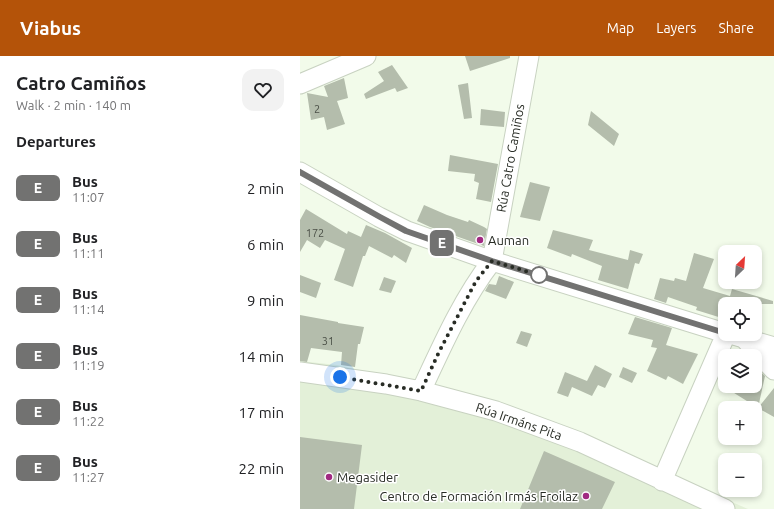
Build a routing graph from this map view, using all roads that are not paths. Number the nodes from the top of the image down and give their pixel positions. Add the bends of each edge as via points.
1 (366, 56) edge
2 (529, 56) edge
3 (300, 84) edge
4 (300, 172) edge
5 (492, 261) junction
6 (718, 331) edge
7 (728, 341) edge
8 (738, 341) edge
9 (752, 341) edge
10 (774, 347) edge
11 (774, 370) edge
12 (300, 372) edge
13 (421, 391) junction
14 (662, 481) junction
15 (725, 509) edge

1 - 3 street
2 - 5 street, Rúa Catro Camiños
4 - 5 street via 406,231
5 - 6 street
5 - 13 street via 476,281
7 - 14 street
8 - 11 street
9 - 10 street
12 - 13 street, Rúa Irmáns Pita
13 - 14 street, Rúa Irmáns Pita via 496,411 580,442
14 - 15 street, Rúa Irmáns Pita

